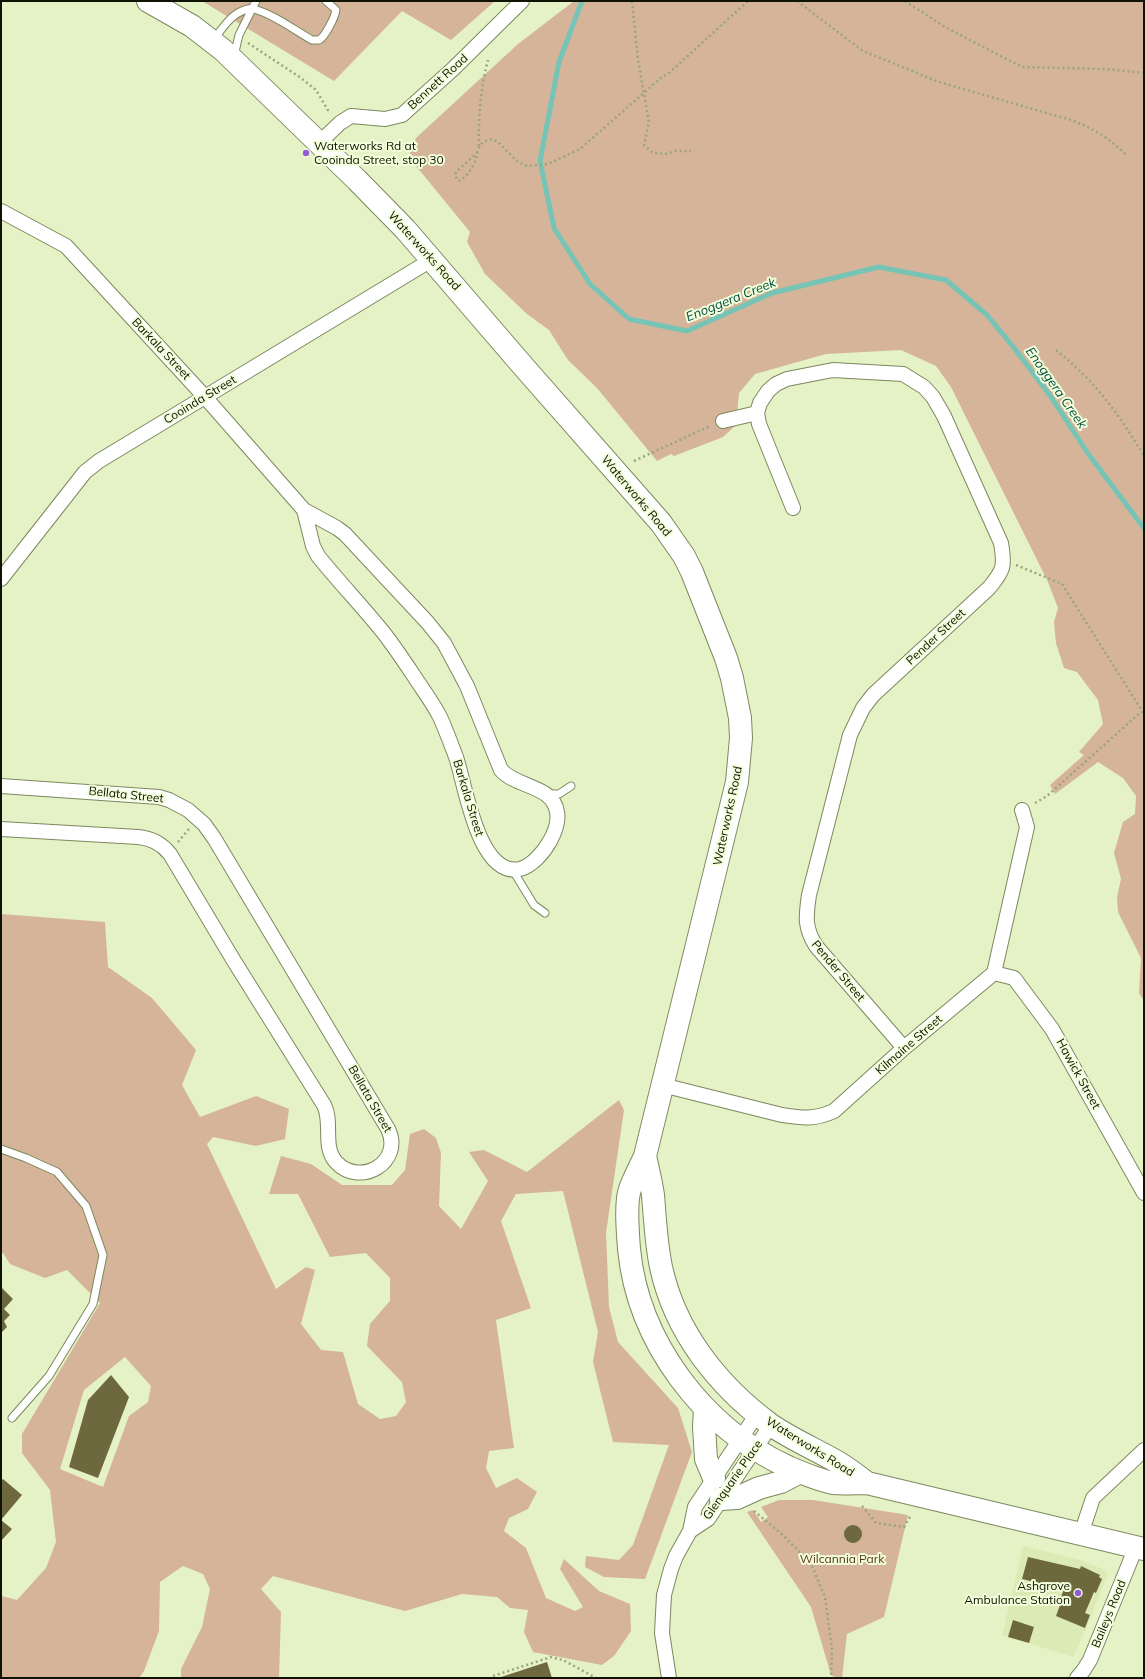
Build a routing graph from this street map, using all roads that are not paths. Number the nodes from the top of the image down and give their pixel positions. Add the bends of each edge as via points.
1 (148, 1) edge
2 (256, 1) edge
3 (326, 1) edge
4 (522, 1) edge
5 (253, 8) junction
6 (212, 41) junction
7 (234, 60) junction
8 (320, 142) junction
9 (1, 211) edge
10 (433, 259) junction
11 (205, 397) junction
12 (757, 413) junction
13 (724, 420) road end
14 (793, 508) dead end
15 (304, 510) junction
16 (1, 579) edge
17 (1, 786) edge
18 (571, 786) dead end
19 (544, 793) junction
20 (1022, 810) road end
21 (1, 828) edge
22 (512, 870) junction
23 (545, 913) dead end
24 (994, 973) junction
25 (904, 1048) junction
26 (662, 1085) junction
27 (1, 1149) edge
28 (645, 1156) junction
29 (1144, 1193) edge
30 (705, 1408) junction
31 (12, 1418) dead end
32 (764, 1419) junction
33 (748, 1444) junction
34 (1144, 1450) edge
35 (800, 1472) junction
36 (714, 1478) junction
37 (866, 1482) junction
38 (721, 1499) junction
39 (690, 1531) junction
40 (1081, 1534) junction
41 (1140, 1548) edge
42 (669, 1678) edge
43 (1077, 1678) edge

1 - 6 main road, Waterworks Road
2 - 5 lane
3 - 5 lane via 336,10 323,37 318,40 312,40
4 - 8 street, Bennett Road via 454,69 402,115 385,119 351,116
5 - 6 lane via 235,14
5 - 7 lane via 238,35
6 - 7 main road, Waterworks Road
7 - 8 main road, Waterworks Road
8 - 10 main road, Waterworks Road
9 - 11 street, Barkala Street via 66,246
10 - 11 street, Cooinda Street
10 - 26 main road, Waterworks Road via 669,533 692,572 732,678 741,738 737,782
11 - 15 street, Barkala Street
11 - 16 street, Cooinda Street via 110,454 85,472
12 - 13 street
12 - 14 street via 759,424
12 - 25 street, Pender Street via 768,391 787,379 833,370 902,374 908,377 924,387 944,416 1001,542 1004,560 1000,574 989,588 873,695 863,708 850,735 810,895 806,918 808,934
15 - 19 street, Barkala Street via 345,534 428,623 444,643 463,678 502,770 512,779
15 - 22 street, Barkala Street via 318,556 390,641 435,708 456,757 473,818 484,846 498,863
17 - 21 street, Bellata Street via 150,795 175,802 198,818 209,830 388,1129 392,1140 391,1150 383,1163 371,1171 361,1173 342,1167 332,1157 324,1105 164,847 153,840 138,837
18 - 19 lane via 556,794
19 - 22 street, Barkala Street via 556,808 557,822 554,834 545,850 531,863
20 - 24 street via 1027,827
22 - 23 lane via 534,905
24 - 25 street, Kilmaine Street
24 - 29 street, Hawick Street via 1014,978 1052,1029
25 - 26 street, Kilmaine Street via 834,1112 810,1119 782,1115
26 - 28 main road, Waterworks Road
27 - 31 lane via 57,1172 86,1206 103,1255 93,1304 49,1376
28 - 30 main road, Waterworks Road via 629,1190 628,1238 632,1272 643,1309 659,1346 680,1379
28 - 32 main road, Waterworks Road via 658,1249 673,1305 690,1339 706,1363 730,1390
30 - 33 main road, Waterworks Road
30 - 36 main road via 706,1459
32 - 33 street, Glenquarie Place
32 - 37 main road, Waterworks Road via 800,1444 840,1463
33 - 35 main road, Waterworks Road
33 - 36 street, Glenquarie Place
33 - 38 street, Glenquarie Place
34 - 40 street via 1093,1498
35 - 37 main road, Waterworks Road via 834,1483
35 - 38 main road via 737,1498
36 - 39 street, Glenquarie Place via 695,1507
37 - 40 main road, Waterworks Road
38 - 39 street, Glenquarie Place via 708,1519
39 - 42 street, Glenquarie Place via 671,1568 664,1595 662,1633
40 - 41 main road, Waterworks Road
41 - 43 street, Baileys Road via 1090,1660

